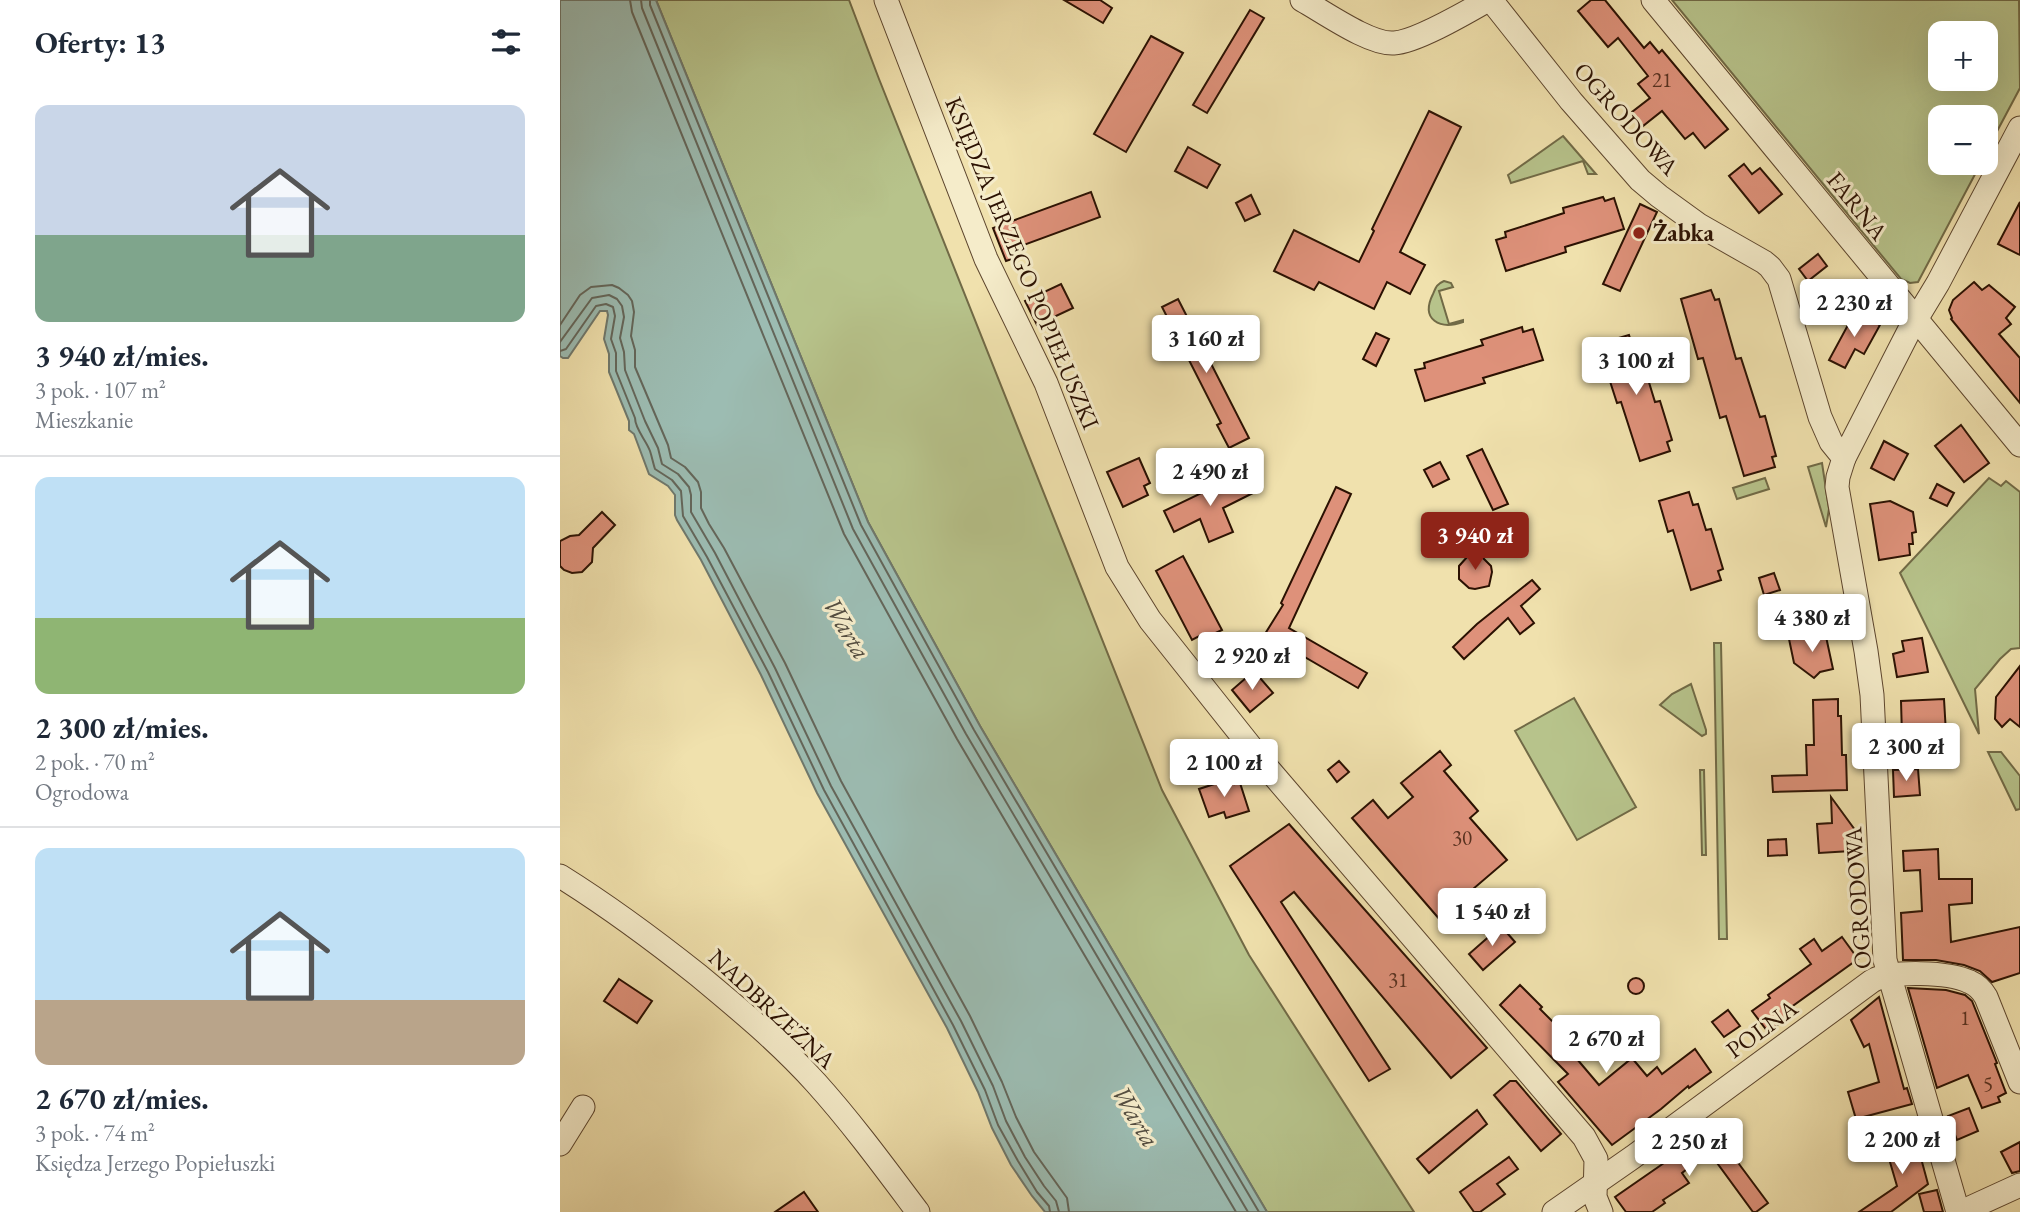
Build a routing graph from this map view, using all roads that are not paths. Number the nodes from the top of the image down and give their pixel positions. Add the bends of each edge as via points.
1 (886, 0) edge
2 (1302, 0) edge
3 (1489, 0) edge
4 (1653, 0) edge
5 (2020, 128) edge
6 (1916, 320) junction
7 (2020, 445) edge
8 (1844, 458) junction
9 (560, 876) edge
10 (1889, 975) junction
11 (2020, 1082) edge
12 (583, 1107) dead end
13 (560, 1144) edge
14 (1596, 1182) junction
15 (2020, 1185) edge
16 (918, 1212) edge
17 (1554, 1212) edge
18 (1601, 1212) edge
19 (1959, 1212) edge

1 - 14 street, KSIĘDZA JERZEGO POPIEŁUSZKI via 986,260 1046,383 1117,567 1150,620 1270,771 1584,1137 1596,1159
2 - 3 street via 1366,36 1394,43
3 - 8 street, OGRODOWA via 1640,180 1699,225 1775,273 1820,417
4 - 6 street, FARNA
5 - 6 street
6 - 7 street, FARNA
6 - 8 street
8 - 10 street, OGRODOWA via 1837,487 1872,695
9 - 16 street, NADBRZEŻNA via 666,950 755,1022 827,1096
10 - 11 street, POLNA via 1955,977 1983,991
10 - 14 street, POLNA via 1872,981
10 - 19 street, OGRODOWA
12 - 13 street
14 - 17 street, POLNA
14 - 18 street, KSIĘDZA JERZEGO POPIEŁUSZKI
15 - 19 street

